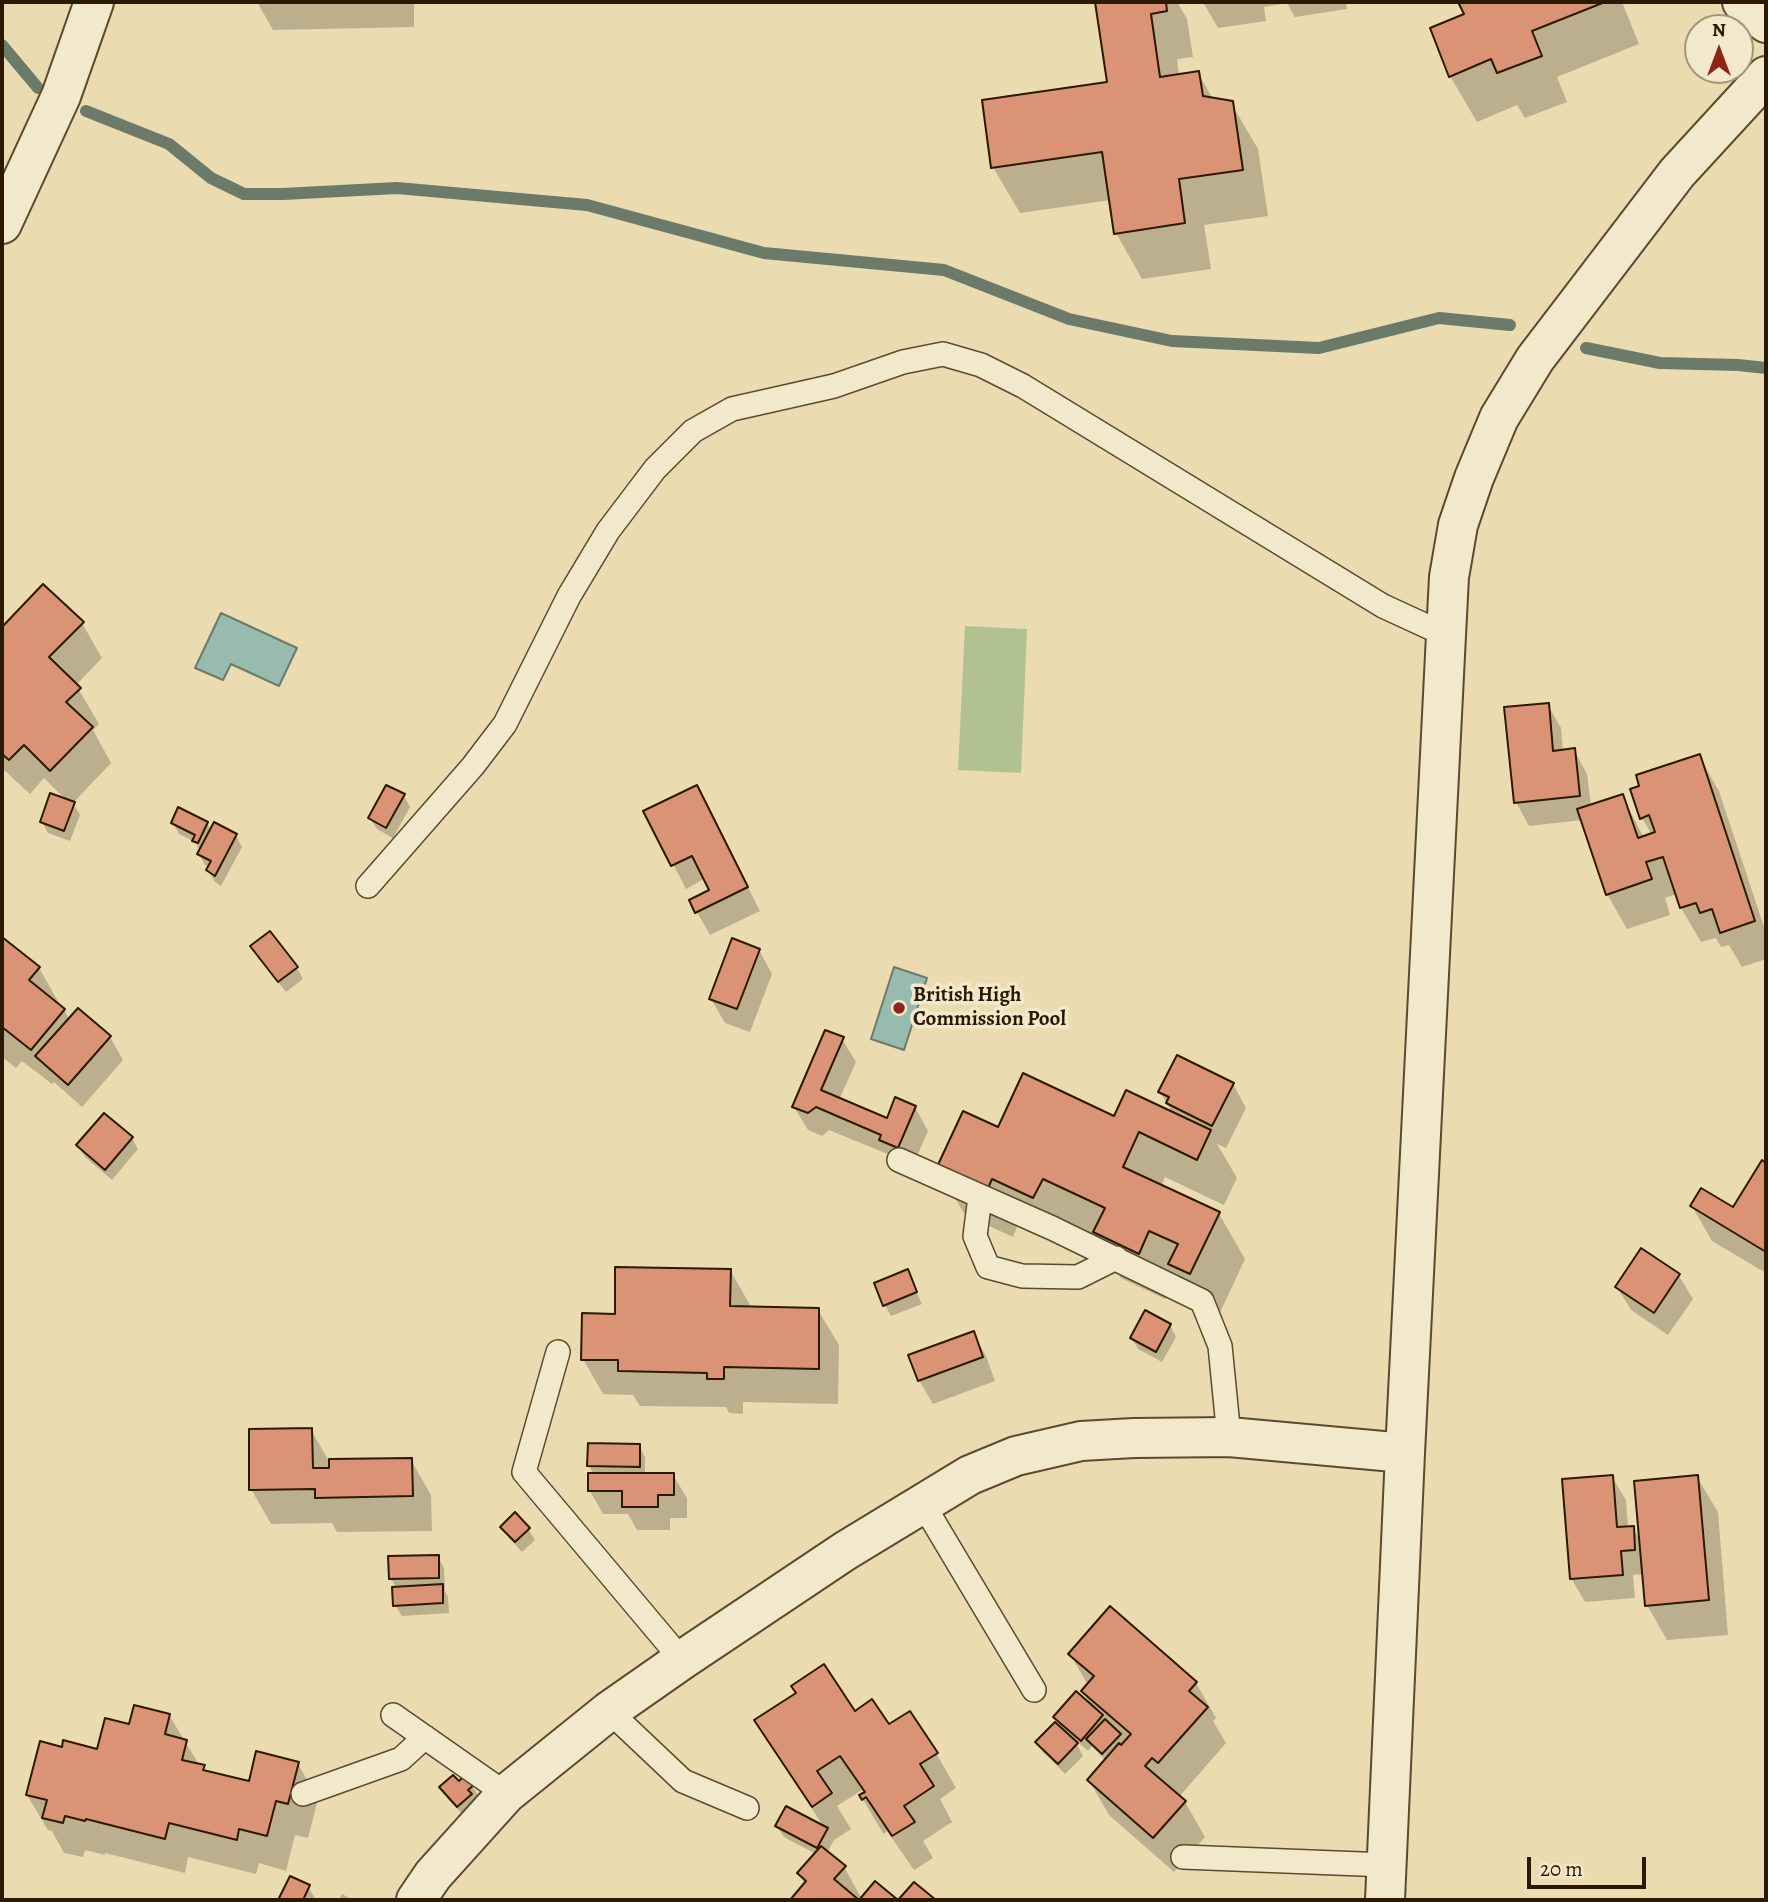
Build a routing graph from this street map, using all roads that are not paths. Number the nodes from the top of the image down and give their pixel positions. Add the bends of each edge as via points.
1 (94, 2) edge
2 (1742, 2) edge
3 (1766, 23) edge
4 (1766, 76) edge
5 (2, 224) edge
6 (1446, 635) junction
7 (368, 886) dead end
8 (899, 1160) dead end
9 (980, 1197) junction
10 (1115, 1258) junction
11 (558, 1352) dead end
12 (1229, 1437) junction
13 (1405, 1452) junction
14 (923, 1504) junction
15 (682, 1660) junction
16 (1034, 1690) dead end
17 (609, 1711) junction
18 (393, 1714) dead end
19 (425, 1737) junction
20 (303, 1794) dead end
21 (506, 1794) junction
22 (747, 1808) dead end
23 (1183, 1857) dead end
24 (1386, 1883) edge
25 (416, 1900) edge

1 - 5 street via 61,96
2 - 3 street
4 - 6 street via 1677,173 1535,359 1499,418 1458,525
6 - 7 lane via 1383,606 1023,386 981,365 943,354 902,362 834,386 732,409 693,432 674,450 602,542 569,596 505,724
6 - 13 street
8 - 9 lane
9 - 10 lane
9 - 10 lane via 975,1236 988,1266 1022,1276 1078,1277
10 - 12 lane via 1202,1301 1220,1346
11 - 15 lane via 524,1472
12 - 13 street
12 - 14 street via 1081,1441 1016,1456 970,1475
13 - 24 street
14 - 15 street
14 - 16 lane
15 - 17 street
17 - 21 street
17 - 22 lane via 683,1781
18 - 19 lane
19 - 20 lane via 401,1759
19 - 21 lane
21 - 25 street
23 - 24 lane

